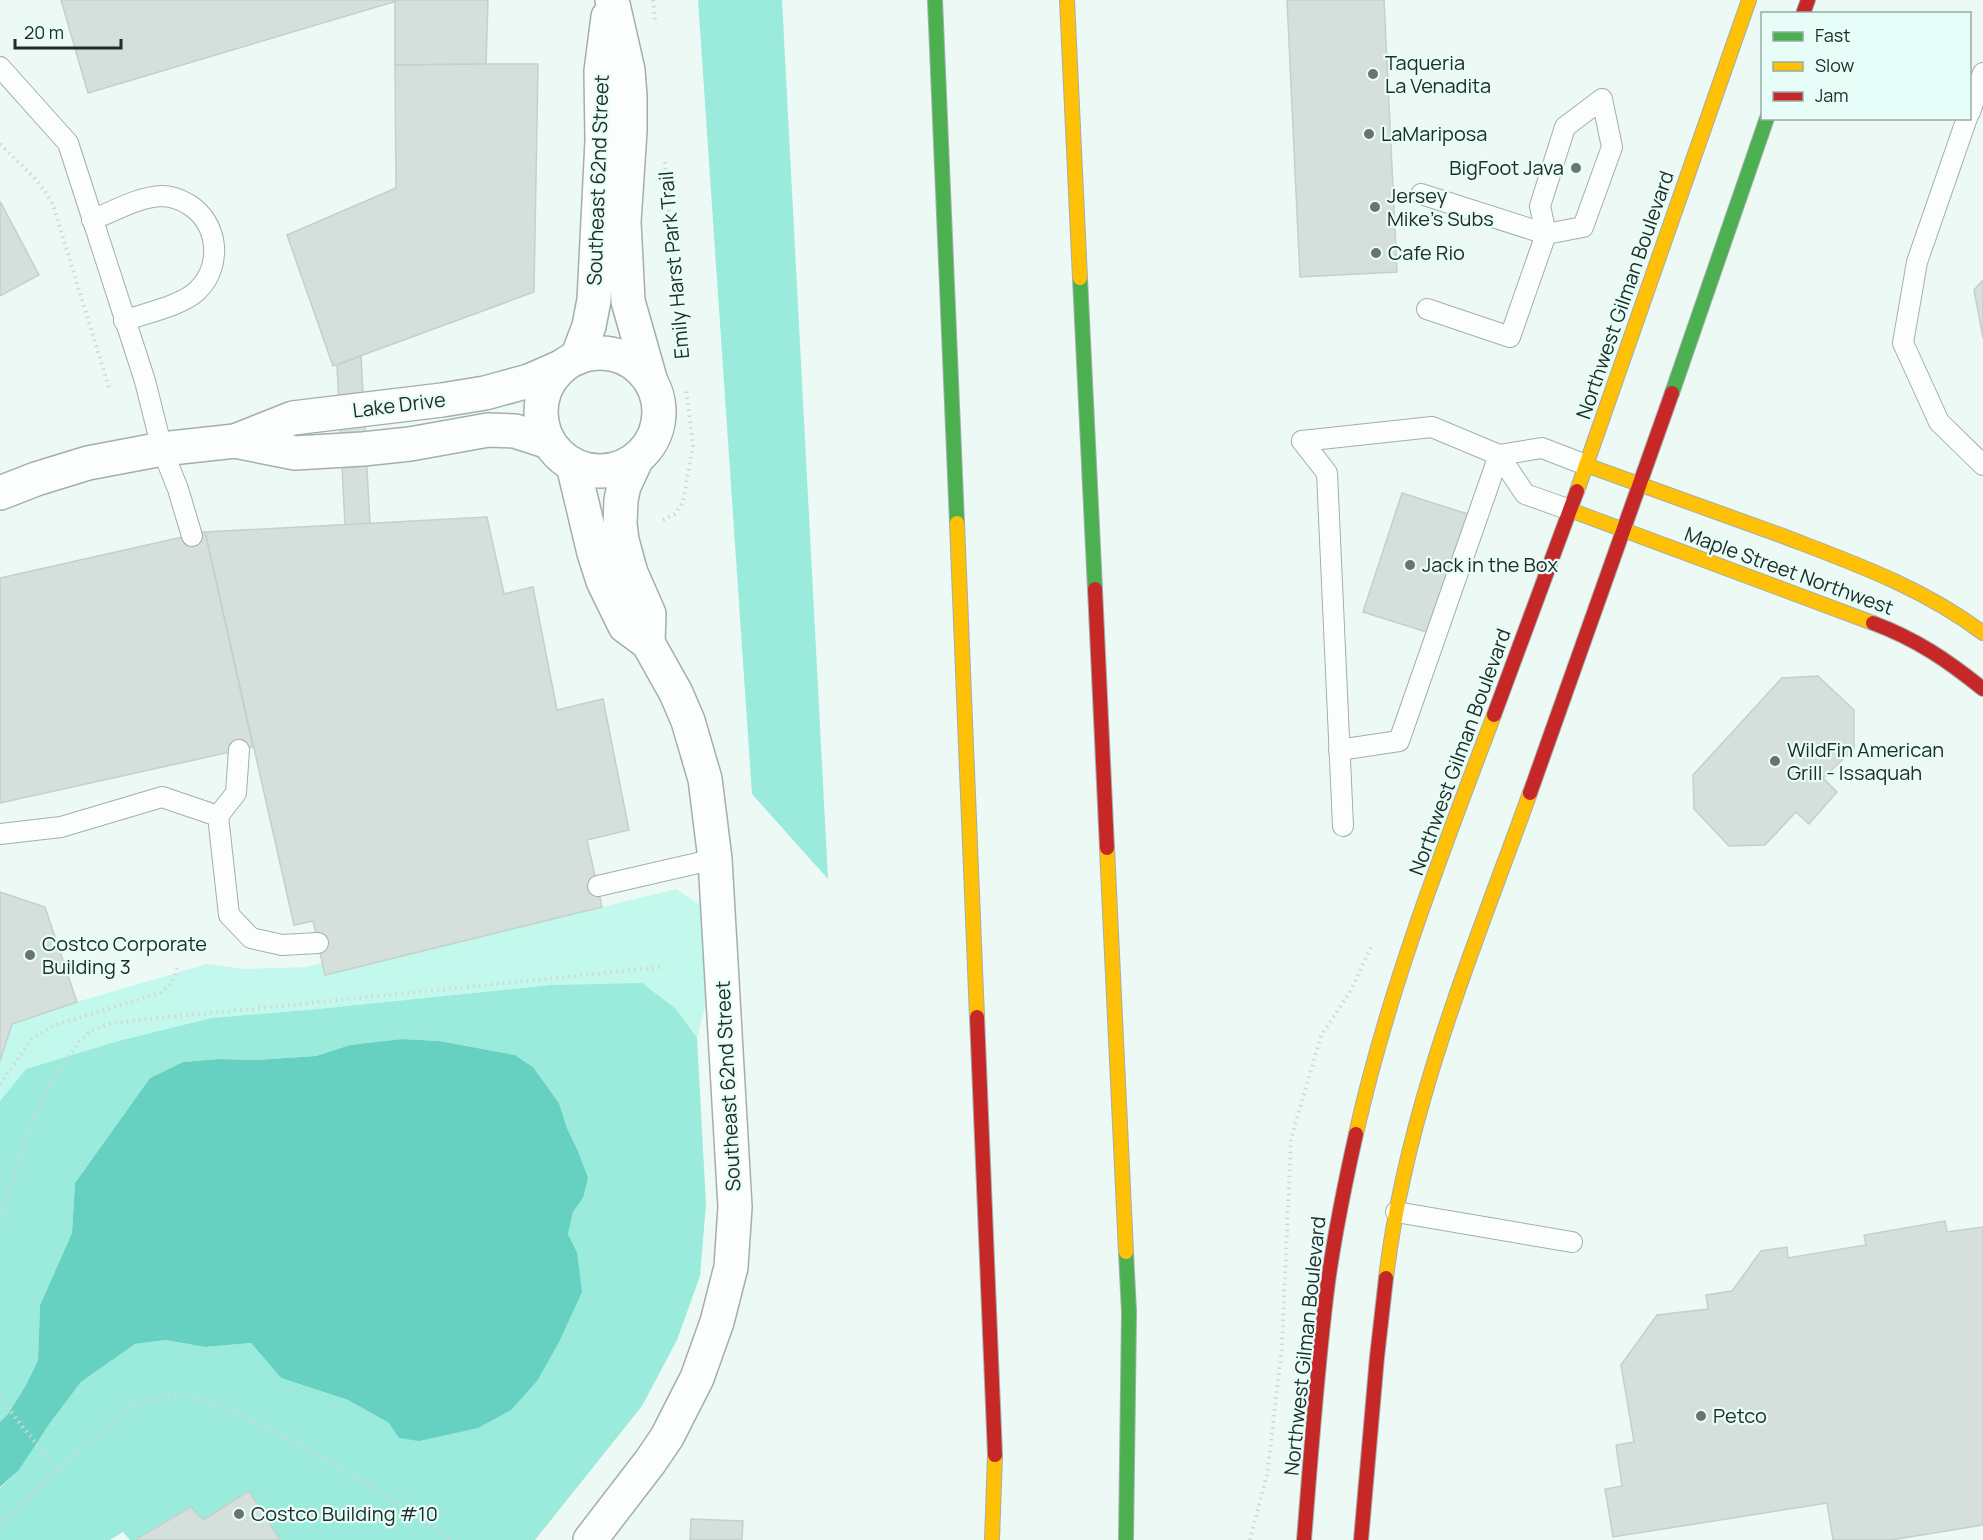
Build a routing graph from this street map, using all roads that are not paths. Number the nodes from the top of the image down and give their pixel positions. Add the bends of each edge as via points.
1 (611, 0) edge
2 (935, 0) edge
3 (1067, 0) edge
4 (1749, 0) edge
5 (0, 67) edge
6 (1983, 73) edge
7 (1971, 109) edge
8 (1766, 120) edge
9 (1966, 120) edge
10 (1421, 194) dead end
11 (92, 220) junction
12 (1546, 234) junction
13 (1427, 309) dead end
14 (124, 321) junction
15 (570, 362) junction
16 (651, 382) junction
17 (235, 441) junction
18 (549, 442) junction
19 (162, 449) junction
20 (1499, 455) junction
21 (637, 458) junction
22 (573, 465) junction
23 (1586, 465) junction
24 (1983, 465) edge
25 (1640, 484) junction
26 (0, 493) edge
27 (1570, 510) junction
28 (1624, 531) junction
29 (192, 536) dead end
30 (1983, 633) edge
31 (648, 644) junction
32 (1983, 689) edge
33 (239, 750) dead end
34 (1339, 750) junction
35 (218, 816) junction
36 (1342, 826) dead end
37 (0, 834) edge
38 (714, 859) junction
39 (598, 886) dead end
40 (318, 943) dead end
41 (1396, 1212) junction
42 (1572, 1242) dead end
43 (590, 1540) edge
44 (993, 1540) edge
45 (1126, 1540) edge
46 (1304, 1540) edge
47 (1361, 1540) edge

1 - 15 street, Southeast 62nd Street via 601,71 602,141 594,300 590,326
1 - 16 street, Southeast 62nd Street via 628,70 630,96 624,222 628,301
2 - 44 main road via 995,1438
3 - 45 main road via 1129,1311
4 - 23 main road, Northwest Gilman Boulevard
5 - 11 lane via 68,143
6 - 7 lane
8 - 25 main road
9 - 24 lane via 1917,262 1903,343 1939,422
10 - 12 lane
11 - 14 lane
11 - 14 lane via 141,200 164,196 182,200 197,210 208,224 214,242 208,278 196,292
12 - 12 lane via 1583,227 1612,147 1602,99 1565,128 1540,207
12 - 13 lane via 1510,337
14 - 19 lane via 145,381
15 - 16 street via 593,354 610,354 626,359
15 - 17 street, Lake Drive via 529,381 485,393 293,418
15 - 18 street via 551,378 543,393 543,427
16 - 21 street via 659,414 656,431
17 - 18 street, Lake Drive via 295,453 411,444 488,430 525,434
17 - 19 street, Lake Drive
18 - 22 street
19 - 26 street, Lake Drive via 88,463
19 - 29 lane
20 - 23 lane via 1542,448
20 - 27 lane via 1525,494
20 - 34 lane via 1399,741
20 - 34 lane via 1432,427 1302,441 1327,473
21 - 22 street via 606,471
21 - 31 street via 624,486 620,524 631,573 649,614
22 - 31 street, Southeast 62nd Street via 603,581 625,626
23 - 25 main road, Maple Street Northwest
23 - 27 main road, Northwest Gilman Boulevard
25 - 28 main road
25 - 30 main road, Maple Street Northwest via 1894,579
27 - 28 main road, Maple Street Northwest
27 - 46 main road, Northwest Gilman Boulevard via 1420,915 1364,1103 1329,1272
28 - 32 main road, Maple Street Northwest via 1903,634 1951,663
28 - 41 main road via 1446,1026 1418,1113
31 - 38 street, Southeast 62nd Street via 676,693 699,756 709,802
33 - 35 lane via 236,793
34 - 36 lane
35 - 37 lane via 162,797 61,827
35 - 40 lane via 229,915 251,938 282,945
38 - 39 lane
38 - 43 street, Southeast 62nd Street via 734,1179 731,1267 709,1345 684,1406 650,1462
41 - 42 lane
41 - 47 main road via 1377,1357

